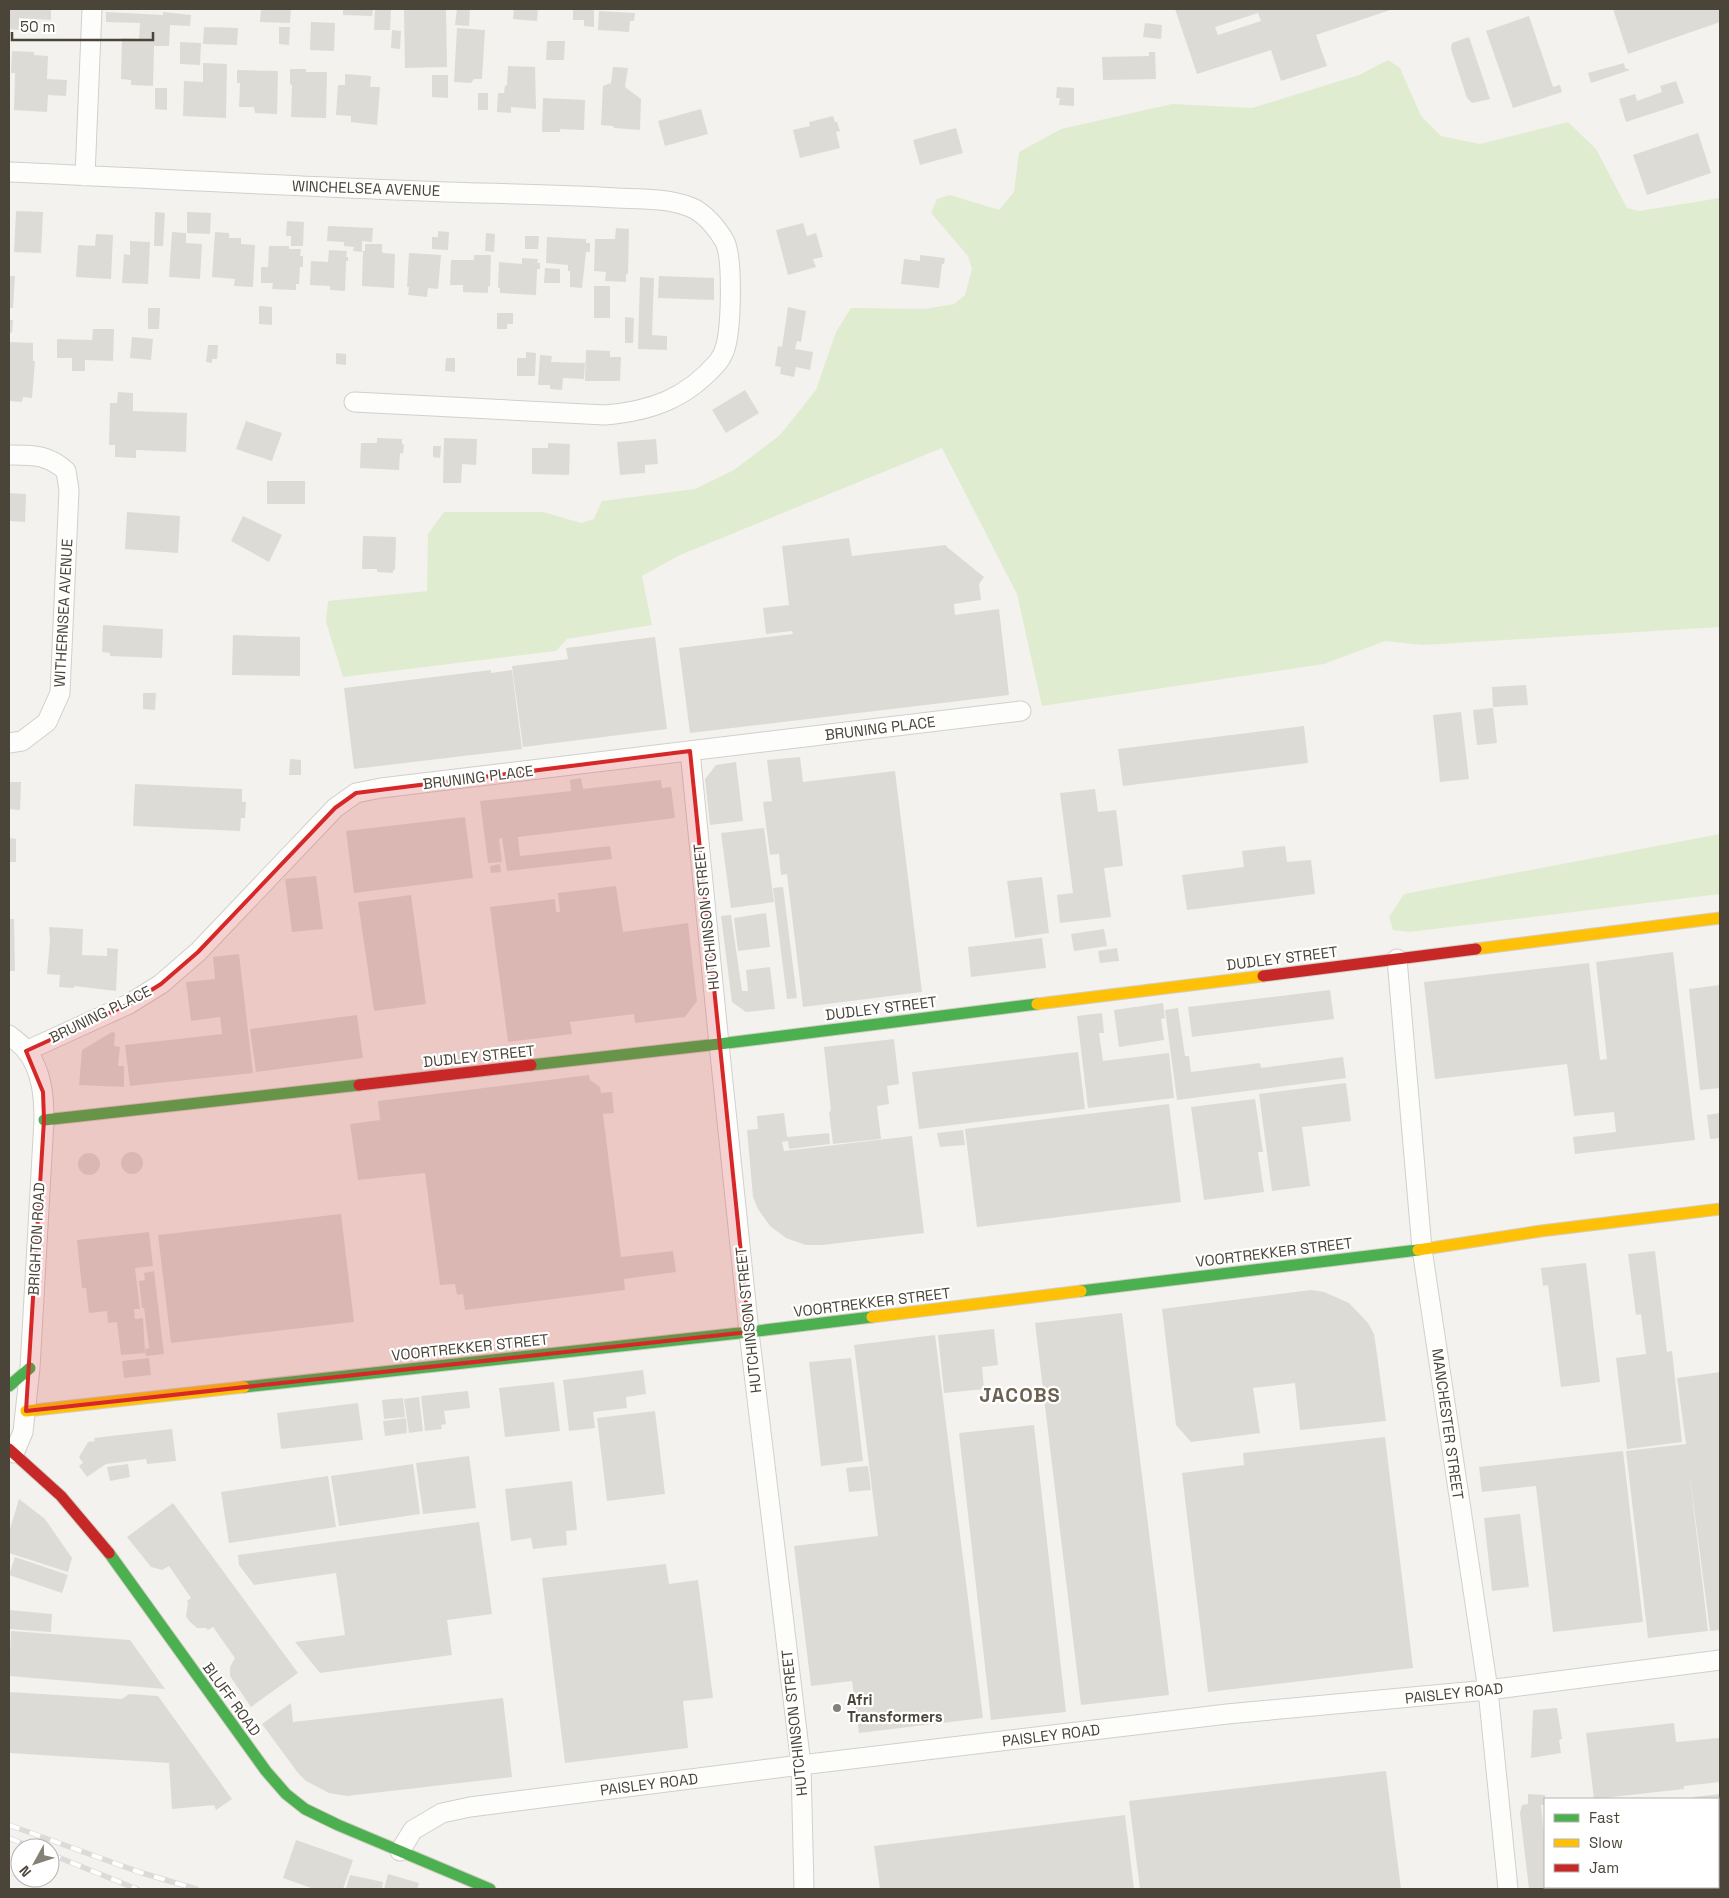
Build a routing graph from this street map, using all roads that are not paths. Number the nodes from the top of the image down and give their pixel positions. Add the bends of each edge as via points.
1 (92, 9) edge
2 (9, 172) edge
3 (85, 176) junction
4 (354, 402) dead end
5 (9, 455) edge
6 (1022, 711) dead end
7 (9, 744) edge
8 (690, 751) junction
9 (1720, 918) edge
10 (1397, 959) junction
11 (9, 1035) edge
12 (718, 1044) junction
13 (26, 1051) junction
14 (44, 1120) junction
15 (1720, 1209) edge
16 (1422, 1249) junction
17 (749, 1332) junction
18 (30, 1368) junction
19 (9, 1386) edge
20 (26, 1410) junction
21 (11, 1451) edge
22 (1720, 1660) edge
23 (1488, 1690) junction
24 (801, 1765) junction
25 (400, 1851) junction
26 (490, 1889) edge
27 (804, 1889) edge
28 (1508, 1889) edge

1 - 3 street
2 - 3 street, WINCHELSEA AVENUE
3 - 4 street, WINCHELSEA AVENUE via 672,202 693,208 715,227 726,243 730,307 726,345 719,361 671,401 633,413 605,415
5 - 7 street, WITHERNSEA AVENUE via 56,461 66,471 69,490 60,693 47,722 22,741
6 - 8 street, BRUNING PLACE
8 - 12 street, HUTCHINSON STREET
8 - 13 street, BRUNING PLACE via 356,793 335,808 198,952 161,984 129,1004
9 - 10 street, DUDLEY STREET
10 - 12 street, DUDLEY STREET
10 - 16 street, MANCHESTER STREET
11 - 13 street, BRIGHTON ROAD
12 - 14 street, DUDLEY STREET
12 - 17 street, HUTCHINSON STREET
13 - 14 street, BRIGHTON ROAD via 36,1067 44,1092
14 - 18 street, BRIGHTON ROAD
15 - 16 street, VOORTREKKER STREET
16 - 17 street, VOORTREKKER STREET
16 - 23 street, MANCHESTER STREET
17 - 20 street, VOORTREKKER STREET
17 - 24 street, HUTCHINSON STREET
18 - 19 street
18 - 20 street, BRIGHTON ROAD
20 - 21 street, BRIGHTON ROAD via 23,1432
21 - 25 street, BLUFF ROAD via 61,1496 105,1548 286,1794 305,1809
22 - 23 street, PAISLEY ROAD
23 - 24 street, PAISLEY ROAD via 1227,1714
23 - 28 street, MANCHESTER STREET
24 - 25 street, PAISLEY ROAD via 442,1813 413,1830
24 - 27 street, HUTCHINSON STREET
25 - 26 street, BLUFF ROAD

